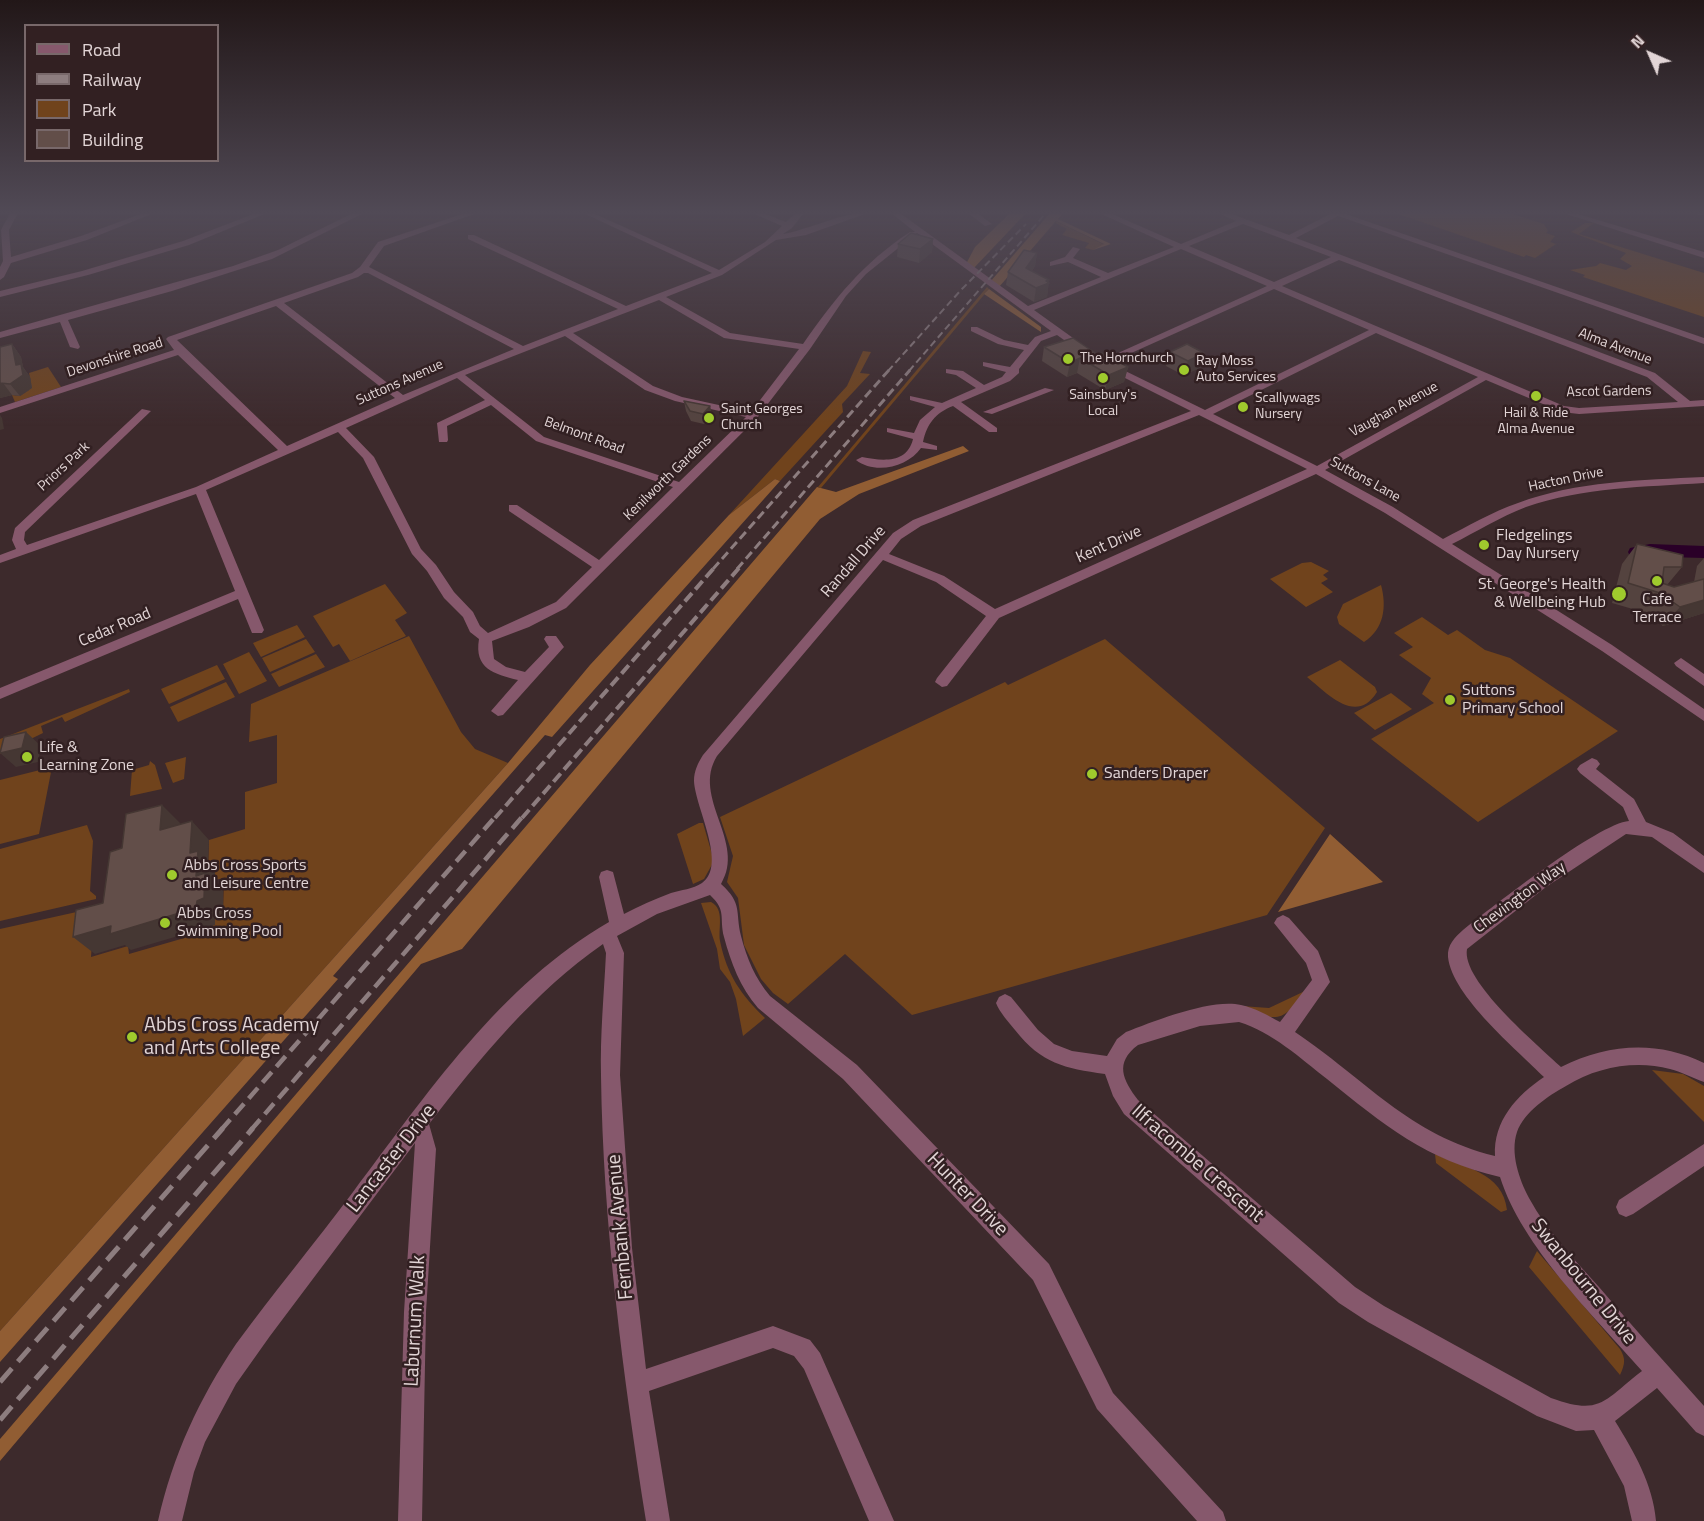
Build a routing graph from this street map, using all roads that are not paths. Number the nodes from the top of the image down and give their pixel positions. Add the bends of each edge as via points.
1 (41, 284) edge
2 (186, 284) edge
3 (326, 284) edge
4 (397, 284) edge
5 (572, 284) edge
6 (690, 284) edge
7 (851, 284) edge
8 (989, 284) edge
9 (1092, 284) edge
10 (1270, 284) edge
11 (1279, 284) edge
12 (1410, 284) edge
13 (1541, 284) edge
14 (1275, 286) junction
15 (0, 294) edge
16 (659, 296) junction
17 (277, 302) junction
18 (626, 309) junction
19 (1027, 310) junction
20 (63, 318) junction
21 (974, 329) dead end
22 (1377, 329) junction
23 (566, 332) junction
24 (1056, 332) junction
25 (0, 335) edge
26 (1704, 341) edge
27 (75, 347) dead end
28 (807, 347) junction
29 (1031, 348) junction
30 (522, 349) junction
31 (180, 351) junction
32 (1103, 362) junction
33 (986, 364) dead end
34 (950, 371) dead end
35 (1015, 371) junction
36 (458, 374) junction
37 (1486, 376) junction
38 (984, 389) junction
39 (1050, 390) dead end
40 (1008, 392) junction
41 (915, 398) dead end
42 (402, 399) junction
43 (492, 401) junction
44 (948, 403) junction
45 (1704, 403) edge
46 (1688, 404) junction
47 (0, 410) edge
48 (146, 411) dead end
49 (988, 412) dead end
50 (1203, 412) junction
51 (753, 416) junction
52 (339, 428) junction
53 (891, 429) dead end
54 (993, 430) dead end
55 (443, 440) dead end
56 (918, 440) junction
57 (933, 448) dead end
58 (287, 452) junction
59 (862, 460) dead end
60 (1316, 470) junction
61 (1704, 480) edge
62 (681, 486) junction
63 (200, 489) junction
64 (513, 508) dead end
65 (1443, 544) junction
66 (23, 551) junction
67 (880, 555) junction
68 (0, 559) edge
69 (600, 566) junction
70 (243, 592) junction
71 (994, 615) junction
72 (257, 630) dead end
73 (486, 638) junction
74 (552, 639) dead end
75 (1681, 663) dead end
76 (527, 678) junction
77 (1704, 681) edge
78 (942, 682) dead end
79 (0, 694) edge
80 (498, 711) dead end
81 (1704, 716) edge
82 (1592, 764) dead end
83 (1640, 828) junction
84 (1704, 866) edge
85 (607, 877) dead end
86 (711, 885) junction
87 (1283, 923) dead end
88 (613, 929) junction
89 (1005, 1003) dead end
90 (1282, 1034) junction
91 (1113, 1066) junction
92 (1704, 1073) edge
93 (1559, 1078) junction
94 (419, 1122) junction
95 (1704, 1154) edge
96 (1507, 1169) junction
97 (1626, 1207) dead end
98 (1658, 1372) junction
99 (636, 1384) junction
100 (1600, 1418) junction
101 (1704, 1424) edge
102 (170, 1521) edge
103 (410, 1521) edge
104 (658, 1521) edge
105 (882, 1521) edge
106 (1214, 1521) edge
107 (1644, 1521) edge

1 - 15 street
2 - 20 street
3 - 17 street, Devonshire Road
4 - 30 street
5 - 18 street
6 - 16 street, Suttons Avenue
7 - 28 street, Kenilworth Gardens via 819,324
8 - 19 street, Suttons Lane
9 - 19 street
10 - 14 street, Ascot Gardens
11 - 14 street
12 - 46 street, Alma Avenue via 1651,375
13 - 26 street
14 - 22 street, Ascot Gardens
14 - 32 street
16 - 18 street, Suttons Avenue
16 - 28 street via 727,336
17 - 31 street, Devonshire Road via 171,339
17 - 42 street
18 - 23 street, Suttons Avenue
19 - 24 street, Suttons Lane
20 - 25 street
20 - 27 street
21 - 29 street via 1001,342
22 - 37 street, Ascot Gardens
22 - 50 street, Randall Drive
23 - 30 street, Suttons Avenue
23 - 51 street via 649,388
24 - 29 street via 1039,338
24 - 32 street, Suttons Lane
28 - 51 street, Kenilworth Gardens
29 - 35 street
30 - 36 street, Suttons Avenue
31 - 47 street, Devonshire Road
31 - 58 street
32 - 50 street, Suttons Lane
33 - 35 street
34 - 38 street
35 - 40 street
36 - 42 street, Suttons Avenue
36 - 43 street, Belmont Road
37 - 46 street, Ascot Gardens via 1568,410
37 - 60 street, Vaughan Avenue
38 - 40 street
38 - 44 street
39 - 40 street via 1026,399
40 - 49 street
41 - 44 street
42 - 52 street, Suttons Avenue
43 - 55 street via 441,425
43 - 62 street, Belmont Road via 540,439
44 - 54 street
44 - 56 street via 926,419
45 - 46 street, Ascot Gardens
48 - 66 street, Priors Park via 19,531
50 - 60 street, Suttons Lane
50 - 67 street, Randall Drive via 917,523 897,536
51 - 62 street, Kenilworth Gardens
52 - 58 street, Suttons Avenue
52 - 73 street via 368,457 416,551
53 - 56 street
56 - 57 street
56 - 59 street via 909,456 900,462
58 - 63 street, Suttons Avenue
60 - 65 street, Suttons Lane
60 - 71 street, Kent Drive
61 - 65 street, Hacton Drive via 1566,493 1523,505
62 - 69 street, Kenilworth Gardens
63 - 66 street, Suttons Avenue
63 - 70 street
64 - 69 street
65 - 81 street, Suttons Lane via 1607,648
66 - 68 street, Suttons Avenue
67 - 71 street via 940,579
67 - 86 street, Randall Drive via 704,765 703,796 722,861
69 - 73 street, Kenilworth Gardens via 554,611
70 - 72 street
70 - 79 street, Cedar Road
71 - 78 street, Kent Drive
73 - 76 street via 483,652 488,663
74 - 76 street via 557,646
75 - 77 street
76 - 80 street
82 - 83 street via 1585,769 1629,803
83 - 84 street via 1661,834
83 - 93 street, Chevington Way via 1614,831 1459,945 1457,958 1468,985
85 - 88 street, Fernbank Avenue
86 - 88 street, Lancaster Drive
86 - 106 street, Hunter Drive via 731,910 732,934 752,988 850,1072 1041,1272 1105,1401
87 - 90 street via 1312,955 1321,982
88 - 94 street, Lancaster Drive via 563,964 525,998 489,1035
88 - 99 street, Fernbank Avenue via 610,1075 621,1248
89 - 91 street via 1049,1052 1065,1059
90 - 91 street via 1256,1017 1220,1013 1133,1038 1120,1048
90 - 96 street via 1421,1139 1482,1164
91 - 100 street, Ilfracombe Crescent via 1117,1088 1131,1107 1347,1295 1545,1408 1576,1419
92 - 93 street, Swanbourne Drive via 1674,1059 1640,1055 1606,1058
93 - 96 street, Swanbourne Drive via 1515,1116 1505,1143
94 - 102 street, Lancaster Drive via 239,1359 200,1425 178,1483
94 - 103 street, Laburnum Walk via 426,1149 415,1312
95 - 97 street
96 - 98 street, Swanbourne Drive via 1521,1204 1544,1240
98 - 100 street
98 - 101 street, Swanbourne Drive
99 - 104 street, Fernbank Avenue
99 - 105 street via 762,1339 774,1337 802,1348 819,1375
100 - 107 street via 1634,1483

